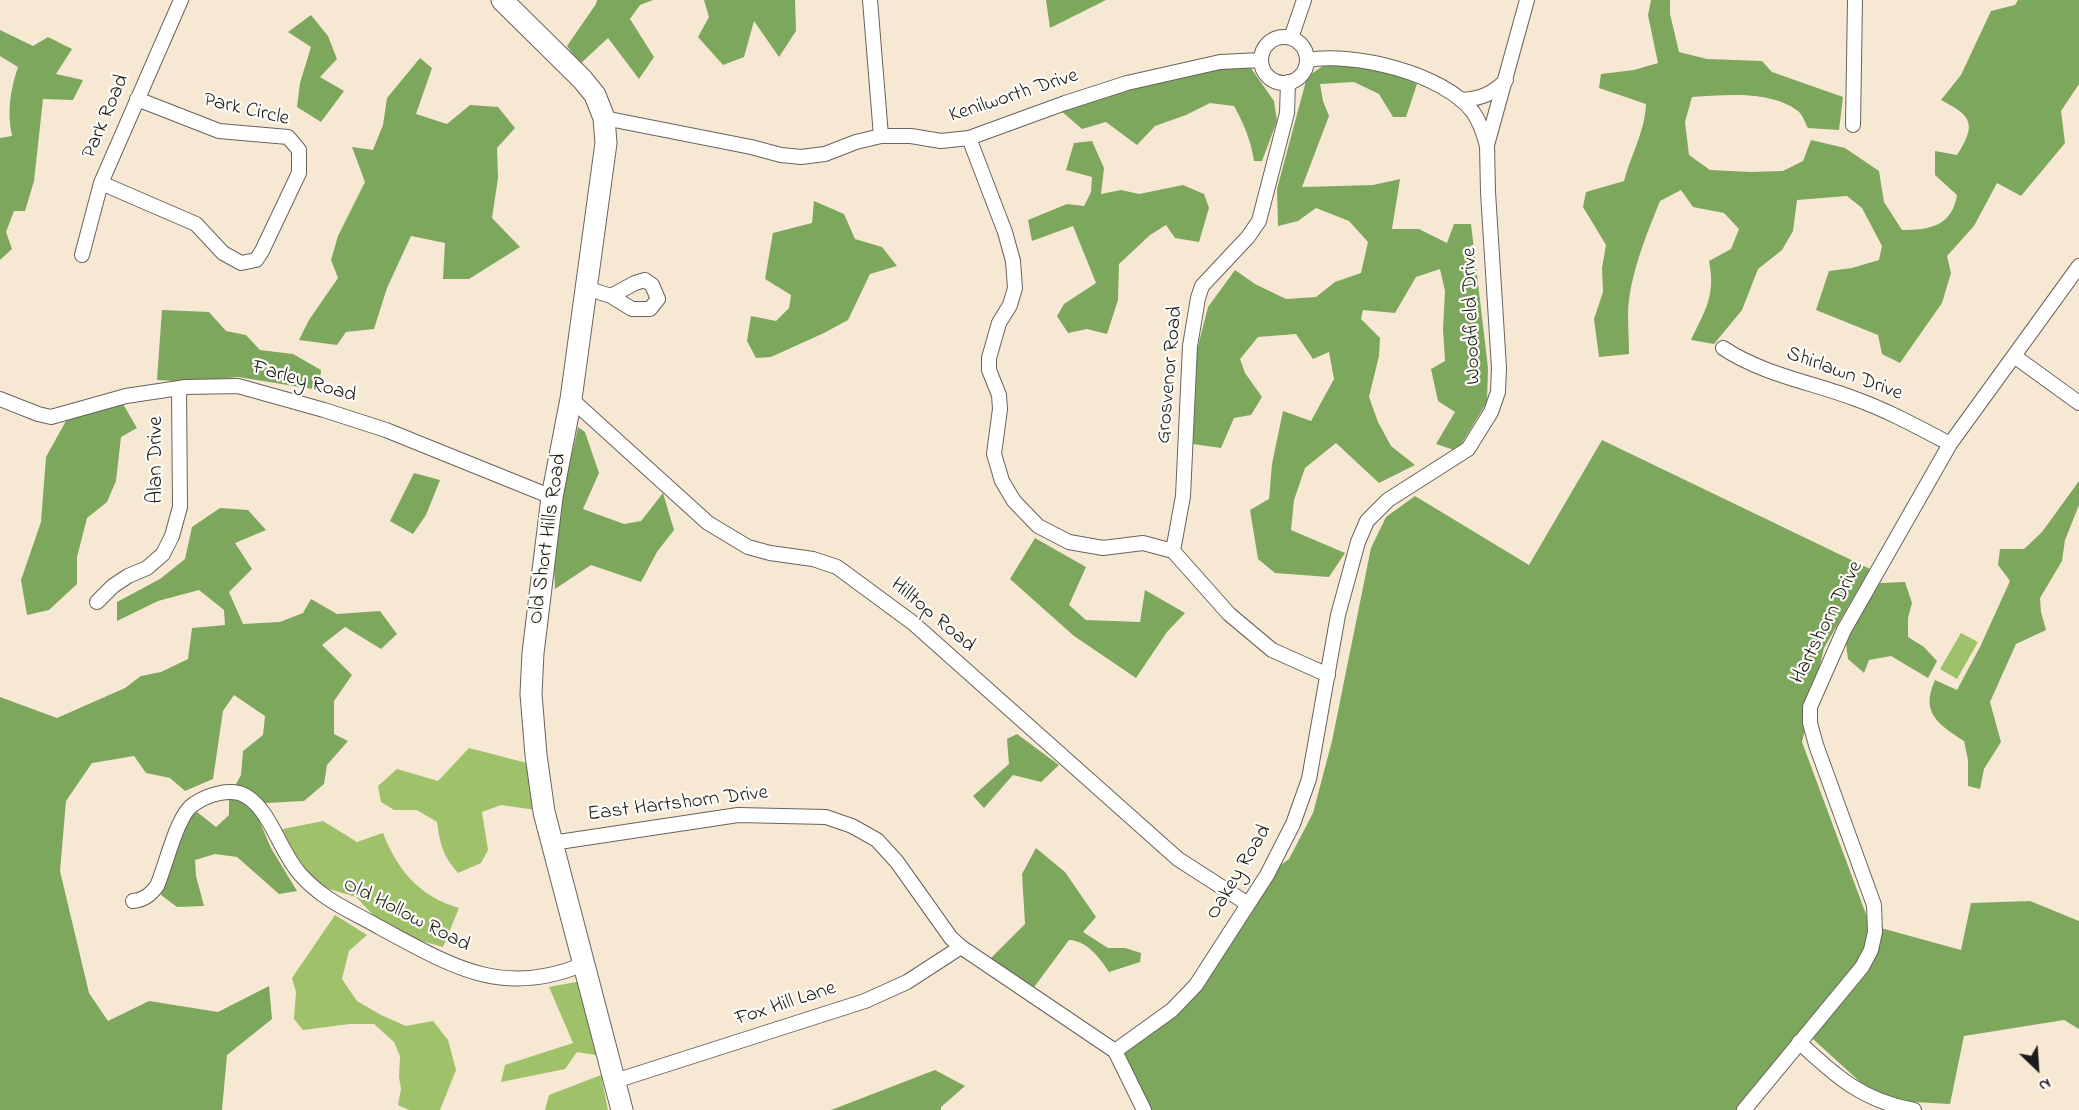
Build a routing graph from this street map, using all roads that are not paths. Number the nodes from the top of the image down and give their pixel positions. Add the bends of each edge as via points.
1 (181, 0) edge
2 (502, 0) edge
3 (870, 0) edge
4 (1304, 0) edge
5 (1527, 0) edge
6 (1855, 0) edge
7 (1291, 38) junction
8 (1261, 60) junction
9 (1307, 60) junction
10 (1506, 80) junction
11 (1288, 82) junction
12 (137, 99) junction
13 (1461, 100) junction
14 (604, 118) junction
15 (1853, 125) dead end
16 (881, 136) junction
17 (969, 138) junction
18 (1488, 150) junction
19 (101, 183) junction
20 (82, 255) dead end
21 (2079, 266) edge
22 (586, 288) junction
23 (611, 296) dead end
24 (1723, 348) dead end
25 (2014, 356) junction
26 (179, 388) junction
27 (0, 399) edge
28 (571, 399) junction
29 (2079, 403) edge
30 (1950, 444) junction
31 (552, 497) junction
32 (1173, 551) junction
33 (97, 602) dead end
34 (1328, 675) junction
35 (552, 843) junction
36 (133, 901) dead end
37 (1248, 904) junction
38 (961, 947) junction
39 (584, 964) junction
40 (1799, 1042) junction
41 (1115, 1051) junction
42 (615, 1082) junction
43 (622, 1110) edge
44 (1144, 1110) edge
45 (1744, 1110) edge
46 (1914, 1110) edge

1 - 12 street, Park Road
2 - 14 main road, Old Short Hills Road via 582,79 595,95
3 - 16 street
4 - 7 street
5 - 10 street, Woodfield Drive
6 - 15 street
7 - 8 street via 1270,41
7 - 9 street via 1303,46
8 - 11 street via 1269,77
8 - 17 street, Kenilworth Drive via 1220,62 1127,83
9 - 11 street via 1300,77
9 - 13 street via 1342,58 1385,65
10 - 13 street via 1483,97
10 - 18 street, Woodfield Drive
11 - 32 street, Grosvenor Road via 1287,113 1259,221 1202,286 1198,298 1190,346 1183,496
12 - 19 street, Park Road
12 - 19 street, Park Circle via 219,131 288,137 299,150 298,173 256,260 241,263 223,254 196,224
13 - 18 street via 1476,117
14 - 16 street, Kenilworth Drive via 801,158
14 - 22 main road, Old Short Hills Road via 606,143
16 - 17 street, Kenilworth Drive via 941,141
17 - 32 street via 1013,261 1015,288 988,358 999,395 994,454 1002,481 1021,510 1058,538 1091,547 1143,543
18 - 34 street, Woodfield Drive via 1498,392 1491,412 1468,449 1388,500 1367,521 1338,615
19 - 20 street, Park Road
21 - 25 street, Hartshorn Drive
22 - 23 street
22 - 28 main road, Old Short Hills Road
24 - 30 street, Shirlawn Drive via 1742,361 1885,410
25 - 29 street
25 - 30 street, Hartshorn Drive
26 - 27 street, Farley Road via 126,396 51,417
26 - 31 street, Farley Road via 238,386 279,396 386,430
26 - 33 street, Alan Drive via 180,507 172,536 163,554 147,568 120,581
28 - 31 main road, Old Short Hills Road
28 - 37 street, Hilltop Road via 708,523 748,547 837,567 913,623 1178,859
30 - 40 street, Hartshorn Drive via 1844,630 1810,707 1816,745 1872,896 1875,932 1862,967
31 - 35 main road, Old Short Hills Road via 531,694 539,778
32 - 34 street via 1229,614 1272,650
34 - 37 street, Oakey Road via 1310,779 1293,824
35 - 38 street, East Hartshorn Drive via 738,815 826,817 877,840
35 - 39 main road, Old Short Hills Road
36 - 39 street, Old Hollow Road via 151,894 157,886 185,813 192,805 221,793 236,792 254,803 290,863 330,902 447,963 486,976 520,979 554,975
37 - 41 street, Oakey Road via 1196,985 1172,1010
38 - 41 street, East Hartshorn Drive
38 - 42 street, Fox Hill Lane via 907,982 865,1002
39 - 42 main road, Old Short Hills Road
40 - 45 street, Hartshorn Drive
40 - 46 street via 1855,1089 1885,1103
41 - 44 street
42 - 43 main road, Old Short Hills Road

